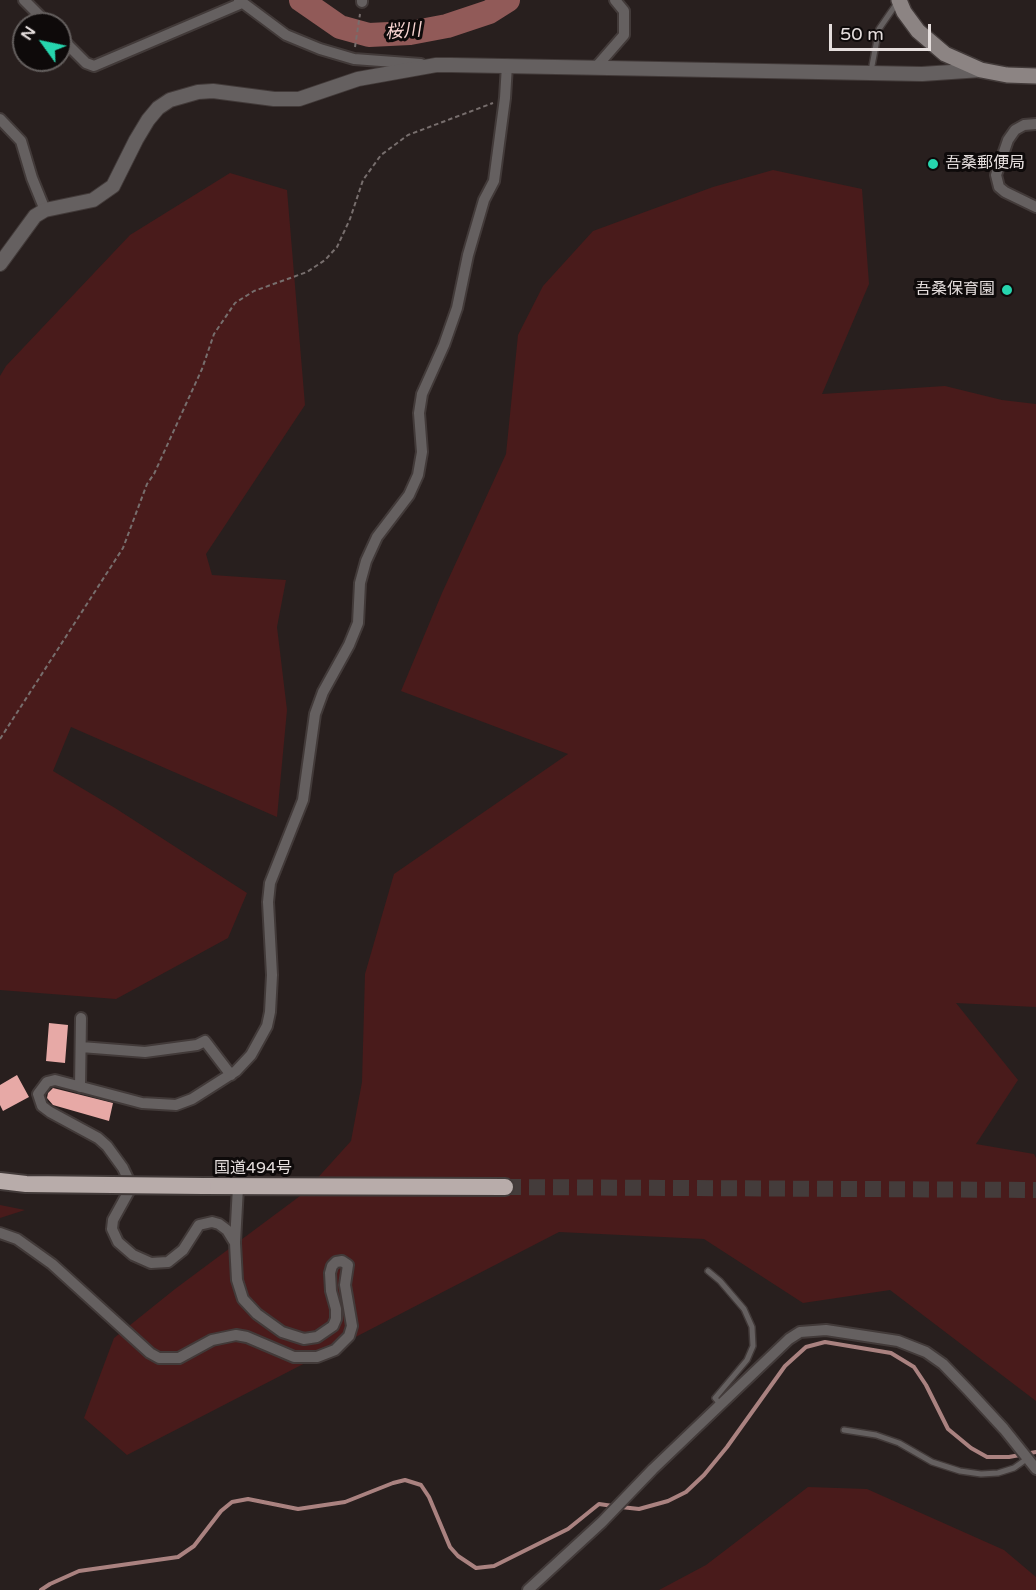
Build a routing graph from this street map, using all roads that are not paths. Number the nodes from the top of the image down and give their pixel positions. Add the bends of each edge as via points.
1 (24, 0) edge
2 (615, 0) edge
3 (899, 0) edge
4 (241, 1) edge
5 (36, 12) edge
6 (72, 49) edge
7 (436, 65) junction
8 (507, 65) junction
9 (597, 66) junction
10 (981, 70) junction
11 (871, 73) junction
12 (1036, 76) edge
13 (0, 119) edge
14 (1036, 124) edge
15 (1036, 207) edge
16 (45, 210) junction
17 (0, 264) edge
18 (81, 1018) dead end
19 (81, 1047) junction
20 (231, 1075) junction
21 (80, 1087) junction
22 (0, 1181) edge
23 (238, 1187) junction
24 (505, 1187) tunnel mouth
25 (0, 1233) edge
26 (235, 1242) junction
27 (708, 1272) dead end
28 (720, 1404) junction
29 (844, 1430) dead end
30 (1028, 1458) junction
31 (1036, 1468) edge
32 (528, 1590) edge

1 - 5 street
2 - 9 street via 624,11 624,35
3 - 10 main road via 927,40 945,54
3 - 11 lane via 879,29
4 - 6 street via 94,66
4 - 7 street via 286,35 338,55
7 - 8 street
7 - 16 street via 358,79 299,99 213,91 186,94 158,108 148,120 116,181 103,195
8 - 9 street
8 - 20 street via 494,182 484,200 457,308 422,394 418,413 422,452 418,475 409,495 377,537 366,561 360,583 358,623 315,714 303,800 270,884 272,975 267,1026 250,1055
9 - 11 street
10 - 11 street
10 - 12 main road
13 - 16 street via 21,141
14 - 15 street via 1024,125 1008,140 996,175 1005,192
16 - 17 street via 27,225
18 - 19 street
19 - 20 street via 145,1052 205,1041
19 - 21 street
20 - 21 street via 176,1105 142,1103
21 - 26 street via 54,1080 47,1082 38,1099 50,1112 98,1138 123,1168 130,1183 113,1220 118,1242 142,1260 160,1263 176,1257 199,1225 206,1222 219,1224
22 - 23 highway, 国道494号, bridge
23 - 24 highway, 国道494号
23 - 26 street
25 - 26 street via 34,1250 159,1358 179,1358 212,1340 236,1335 304,1359 335,1350 344,1343 352,1326 345,1285 348,1265 336,1262 330,1274 336,1310 333,1326 317,1337 292,1337 256,1314 240,1295
27 - 28 lane via 744,1309 752,1328 753,1346 747,1360 715,1398
28 - 30 street via 800,1332 826,1330 898,1341 943,1364
28 - 32 street
29 - 30 lane via 876,1434 932,1462 960,1471 998,1473
30 - 31 street

